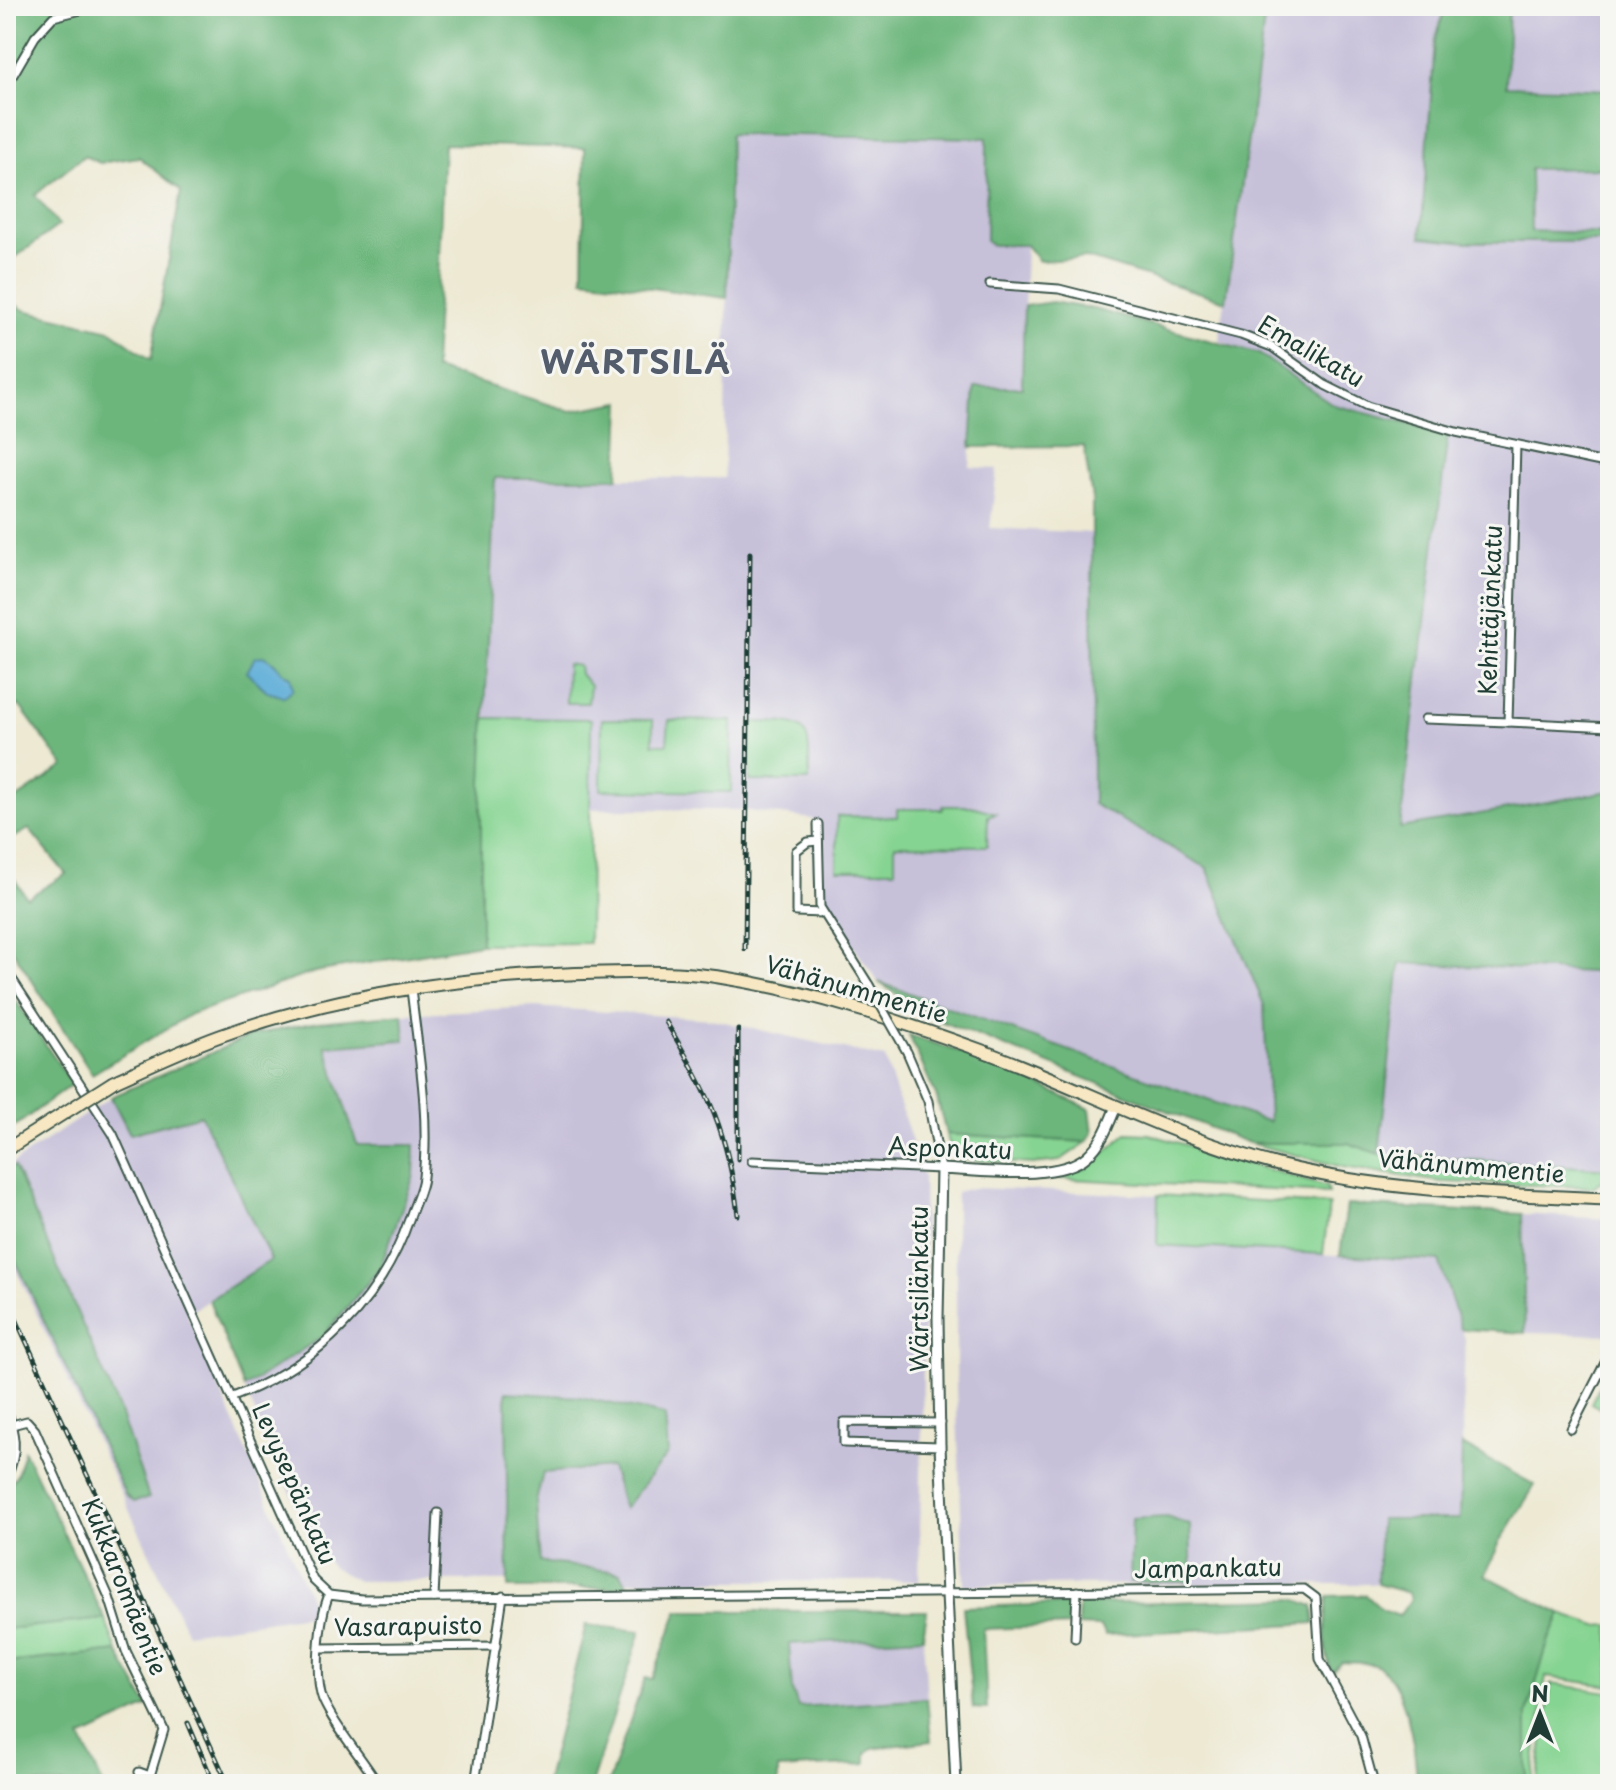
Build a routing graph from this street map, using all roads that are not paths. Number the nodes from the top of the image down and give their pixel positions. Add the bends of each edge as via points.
1 (97, 6) edge
2 (6, 87) edge
3 (990, 284) dead end
4 (1516, 445) junction
5 (1610, 464) edge
6 (1425, 719) dead end
7 (1508, 722) junction
8 (1610, 727) edge
9 (818, 824) dead end
10 (818, 841) junction
11 (822, 913) junction
12 (6, 970) edge
13 (411, 989) junction
14 (1115, 1109) junction
15 (6, 1150) edge
16 (752, 1161) dead end
17 (941, 1169) junction
18 (1610, 1199) edge
19 (1610, 1353) edge
20 (233, 1397) junction
21 (6, 1406) edge
22 (941, 1423) junction
23 (12, 1425) junction
24 (1571, 1429) dead end
25 (940, 1446) junction
26 (6, 1477) edge
27 (438, 1513) dead end
28 (1077, 1591) junction
29 (946, 1593) junction
30 (329, 1595) junction
31 (503, 1596) junction
32 (434, 1598) junction
33 (1075, 1638) dead end
34 (496, 1646) junction
35 (320, 1648) junction
36 (139, 1772) dead end
37 (378, 1784) edge
38 (475, 1784) edge
39 (956, 1784) edge
40 (1374, 1784) edge

1 - 2 street via 53,17
3 - 4 street, Emalikatu via 1059,289 1241,335 1272,347 1353,400
4 - 5 street, Emalikatu
4 - 7 street, Kehittäjänkatu
6 - 7 street
7 - 8 street, Kehittäjänkatu
9 - 10 street, Wärtsilänkatu
10 - 11 street, Wärtsilänkatu
10 - 11 street via 796,851 796,912
11 - 17 street, Wärtsilänkatu, bridge via 907,1052 928,1101
12 - 20 street, Levysepänkatu via 113,1134
13 - 14 main road, Vähänummentie via 556,974 715,976 869,1012 985,1052
13 - 15 main road, Vähänummentie, bridge via 299,1012 221,1035 113,1082
13 - 20 street via 425,1124 423,1180 405,1232 383,1278 334,1338
14 - 17 street, Asponkatu via 1101,1142 1085,1159 1060,1168
14 - 18 main road, Vähänummentie via 1205,1143 1317,1173 1408,1186
16 - 17 street, Asponkatu
17 - 22 street, Wärtsilänkatu
19 - 24 street
20 - 30 street, Levysepänkatu via 313,1580
21 - 23 street
22 - 25 street, Wärtsilänkatu
22 - 25 street via 844,1422 844,1443
23 - 26 street via 15,1456
23 - 36 street, Kukkaromäentie via 27,1421 35,1430 164,1730 150,1776
25 - 29 street, Wärtsilänkatu
27 - 32 street
28 - 29 street, Jampankatu
28 - 33 street
28 - 40 street, Jampankatu via 1311,1592 1318,1606 1320,1659 1361,1736
29 - 31 street, Levysepänkatu
29 - 39 street, Wärtsilänkatu
30 - 32 street, Levysepänkatu
30 - 35 street
31 - 32 street, Levysepänkatu
31 - 34 street
34 - 35 street, Vasarapuisto
34 - 38 street
35 - 37 street via 321,1696

